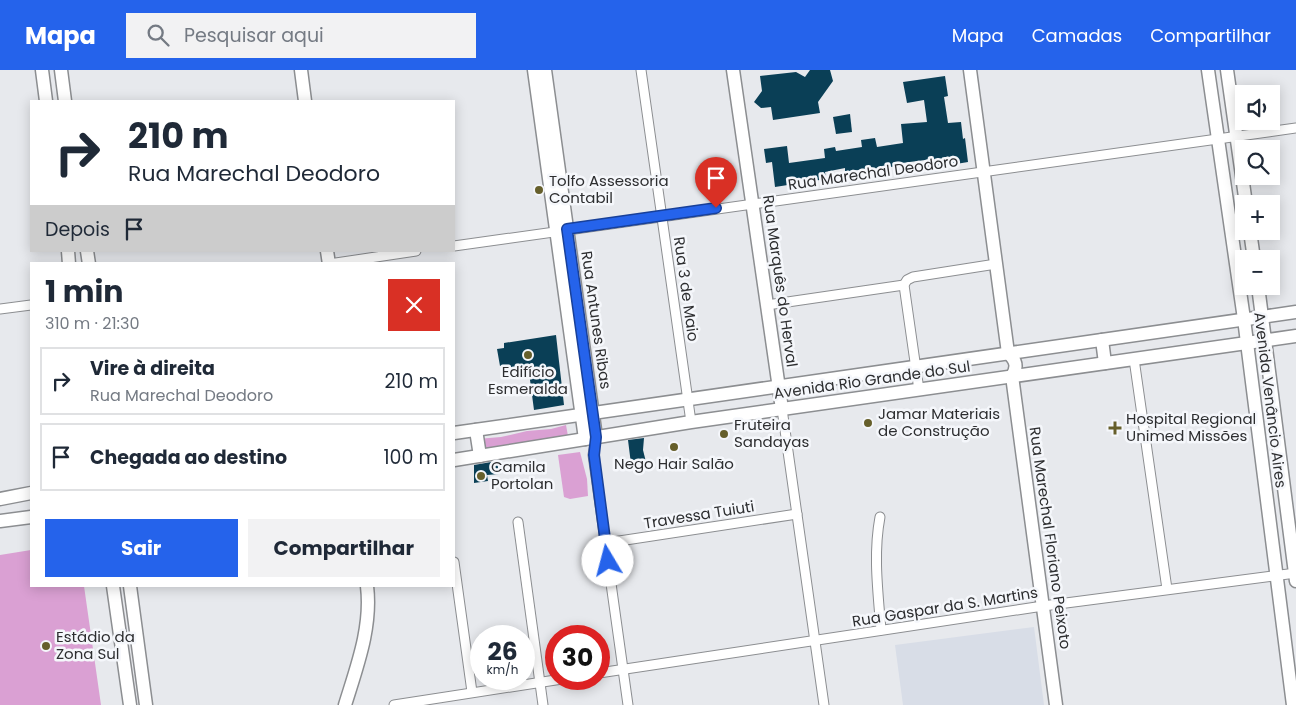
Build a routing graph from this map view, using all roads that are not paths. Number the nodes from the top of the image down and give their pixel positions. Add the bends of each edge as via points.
1 (42, 70) edge
2 (61, 70) edge
3 (301, 70) edge
4 (534, 70) edge
5 (545, 70) edge
6 (641, 70) edge
7 (733, 70) edge
8 (970, 70) edge
9 (1208, 70) edge
10 (1227, 70) edge
11 (46, 100) edge
12 (65, 100) edge
13 (305, 100) edge
14 (1296, 128) edge
15 (1237, 137) junction
16 (1218, 140) junction
17 (984, 171) junction
18 (1245, 195) edge
19 (753, 203) junction
20 (661, 216) junction
21 (1235, 228) edge
22 (1231, 229) junction
23 (562, 230) junction
24 (455, 246) edge
25 (409, 252) edge
26 (342, 262) edge
27 (996, 264) junction
28 (904, 285) junction
29 (1259, 295) edge
30 (30, 305) edge
31 (768, 305) junction
32 (0, 310) edge
33 (1296, 312) edge
34 (1262, 317) junction
35 (1244, 319) junction
36 (1296, 336) edge
37 (1102, 340) junction
38 (1266, 341) junction
39 (1247, 343) junction
40 (1008, 353) junction
41 (1134, 359) junction
42 (1106, 363) junction
43 (916, 366) junction
44 (1012, 376) junction
45 (779, 386) junction
46 (919, 390) junction
47 (688, 399) junction
48 (782, 409) junction
49 (588, 414) junction
50 (692, 422) junction
51 (476, 430) junction
52 (455, 433) edge
53 (591, 438) junction
54 (480, 456) junction
55 (455, 460) edge
56 (27, 494) edge
57 (0, 499) edge
58 (797, 514) junction
59 (880, 516) dead end
60 (29, 517) edge
61 (0, 521) edge
62 (518, 522) dead end
63 (606, 543) junction
64 (455, 569) edge
65 (1275, 576) junction
66 (1296, 576) edge
67 (113, 587) edge
68 (130, 587) edge
69 (367, 587) edge
70 (1167, 589) junction
71 (1043, 606) junction
72 (133, 613) junction
73 (117, 615) junction
74 (881, 630) junction
75 (814, 641) junction
76 (623, 669) junction
77 (610, 671) edge
78 (1292, 676) edge
79 (545, 681) edge
80 (540, 682) junction
81 (472, 692) junction
82 (130, 705) edge
83 (146, 705) edge
84 (345, 705) edge
85 (394, 705) edge
86 (543, 705) edge
87 (628, 705) edge
88 (824, 705) edge
89 (1056, 705) edge
90 (1293, 705) edge

1 - 11 main road
2 - 12 main road
3 - 13 main road
4 - 23 main road, Rua Antunes Ribas
5 - 23 main road, Rua Antunes Ribas
6 - 20 street, Rua 3 de Maio
7 - 19 main road, Rua Marquês do Herval
8 - 17 main road, Rua Marechal Floriano Peixoto
9 - 16 main road, Avenida Venâncio Aires
10 - 15 main road
14 - 15 street, Rua Marechal Deodoro
15 - 16 street, Rua Marechal Deodoro
15 - 18 main road
16 - 17 street, Rua Marechal Deodoro
16 - 22 main road, Avenida Venâncio Aires
17 - 19 street, Rua Marechal Deodoro
17 - 27 main road, Rua Marechal Floriano Peixoto
19 - 20 street, Rua Marechal Deodoro
19 - 31 main road, Rua Marquês do Herval
20 - 23 street, Rua Marechal Deodoro
20 - 47 street, Rua 3 de Maio
21 - 22 main road
22 - 35 main road, Avenida Venâncio Aires
23 - 24 street, Rua Marechal Deodoro
23 - 49 main road, Rua Antunes Ribas
25 - 26 street
27 - 28 street via 913,277
27 - 40 main road, Rua Marechal Floriano Peixoto
28 - 31 street
28 - 43 street
29 - 34 main road, Avenida Venâncio Aires
30 - 32 street
31 - 45 main road, Rua Marquês do Herval
33 - 34 main road, Avenida Rio Grande do Sul
34 - 35 main road, Avenida Rio Grande do Sul
34 - 38 main road, Avenida Venâncio Aires
35 - 37 main road, Avenida Rio Grande do Sul
35 - 39 main road, Avenida Venâncio Aires
36 - 38 main road, Avenida Rio Grande do Sul
37 - 40 main road, Avenida Rio Grande do Sul
37 - 42 main road
38 - 39 main road, Avenida Rio Grande do Sul
38 - 66 main road, Avenida Venâncio Aires
39 - 41 main road, Avenida Rio Grande do Sul
39 - 65 main road, Avenida Venâncio Aires
40 - 43 main road, Avenida Rio Grande do Sul
40 - 44 main road, Rua Marechal Floriano Peixoto via 1003,366
41 - 42 main road, Avenida Rio Grande do Sul
41 - 70 street
42 - 44 main road, Avenida Rio Grande do Sul
43 - 45 main road, Avenida Rio Grande do Sul
43 - 46 street
44 - 46 main road, Avenida Rio Grande do Sul
44 - 71 main road, Rua Marechal Floriano Peixoto
45 - 47 main road, Avenida Rio Grande do Sul
45 - 48 main road, Rua Marquês do Herval
46 - 48 main road, Avenida Rio Grande do Sul
47 - 49 main road, Avenida Rio Grande do Sul
47 - 50 street, Rua 3 de Maio
48 - 50 main road, Avenida Rio Grande do Sul
48 - 58 street, Rua Marquês do Herval
49 - 51 main road, Avenida Rio Grande do Sul
49 - 53 main road, Rua Antunes Ribas
50 - 53 main road, Avenida Rio Grande do Sul
51 - 52 main road, Avenida Rio Grande do Sul
51 - 54 main road
53 - 54 main road, Avenida Rio Grande do Sul
53 - 63 street, Rua Antunes Ribas
54 - 55 main road, Avenida Rio Grande do Sul
56 - 57 main road
56 - 60 main road
58 - 63 street, Travessa Tuiuti
58 - 75 street, Rua Marquês do Herval
59 - 74 street via 876,559
60 - 61 main road
62 - 80 street
63 - 76 street, Rua Antunes Ribas
64 - 81 street
65 - 66 street, Rua Gaspar da S. Martins
65 - 70 street, Rua Gaspar da S. Martins
65 - 78 main road, Avenida Venâncio Aires
67 - 73 main road
68 - 72 main road
69 - 84 main road via 366,630
70 - 71 street, Rua Gaspar da S. Martins
71 - 74 street, Rua Gaspar da S. Martins
71 - 89 main road, Rua Marechal Floriano Peixoto
72 - 73 main road
72 - 83 main road
73 - 82 main road
74 - 75 street, Rua Gaspar da S. Martins
75 - 76 street, Rua Gaspar da S. Martins
75 - 88 street, Rua Marquês do Herval
76 - 77 street, Rua Gaspar da S. Martins
76 - 87 street, Rua Antunes Ribas
78 - 90 main road, Avenida Venâncio Aires
79 - 80 street
80 - 81 street
80 - 86 street
81 - 85 street

